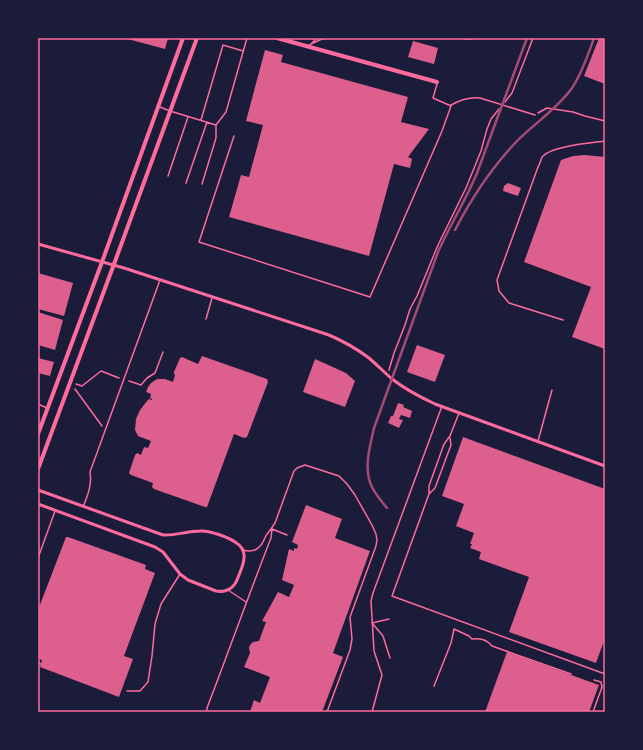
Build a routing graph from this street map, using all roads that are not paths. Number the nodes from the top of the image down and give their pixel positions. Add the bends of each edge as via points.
1 (183, 38) edge
2 (197, 38) edge
3 (247, 38) edge
4 (277, 38) edge
5 (317, 38) edge
6 (324, 38) edge
7 (456, 38) edge
8 (476, 38) edge
9 (308, 46) junction
10 (244, 51) junction
11 (437, 82) joint
12 (158, 106) junction
13 (451, 106) junction
14 (170, 111) junction
15 (535, 115) road end
16 (188, 117) junction
17 (200, 120) junction
18 (207, 122) junction
19 (216, 125) junction
20 (234, 136) dead end
21 (605, 141) edge
22 (168, 176) dead end
23 (186, 183) dead end
24 (202, 184) dead end
25 (38, 244) edge
26 (102, 262) junction
27 (114, 265) junction
28 (160, 279) junction
29 (213, 296) junction
30 (206, 318) dead end
31 (563, 320) dead end
32 (552, 390) dead end
33 (38, 404) edge
34 (442, 406) junction
35 (47, 408) junction
36 (459, 412) junction
37 (38, 434) edge
38 (450, 436) junction
39 (538, 441) junction
40 (605, 466) edge
41 (38, 469) edge
42 (38, 490) edge
43 (429, 494) junction
44 (38, 504) edge
45 (83, 507) junction
46 (55, 510) junction
47 (272, 530) junction
48 (287, 535) dead end
49 (243, 550) junction
50 (38, 558) edge
51 (180, 574) junction
52 (228, 590) junction
53 (246, 602) junction
54 (389, 619) dead end
55 (372, 623) junction
56 (390, 658) dead end
57 (605, 674) edge
58 (127, 691) dead end
59 (207, 712) edge
60 (327, 712) edge
61 (372, 712) edge

1 - 12 street
2 - 14 street
3 - 10 lane
4 - 9 street
5 - 9 lane
6 - 9 lane
7 - 8 lane
9 - 11 street
10 - 17 lane via 222,45
10 - 19 lane via 226,112
11 - 13 lane via 433,98
12 - 14 lane
12 - 26 street
13 - 15 lane via 472,97
13 - 20 lane via 370,297 199,242
14 - 16 lane
14 - 27 street
16 - 17 lane
16 - 22 lane
17 - 18 lane
18 - 19 lane
18 - 23 lane
19 - 24 lane via 216,138
21 - 31 lane via 564,147 543,156 497,280 499,291 509,303
25 - 26 street
26 - 27 street
26 - 35 street
27 - 28 street
27 - 41 street
28 - 29 street
28 - 45 lane via 90,472 90,490
29 - 30 lane
29 - 34 street via 340,339 368,357 392,379 413,393
32 - 39 lane
33 - 35 lane
34 - 36 street
34 - 55 lane via 373,593
35 - 37 street
36 - 38 lane
36 - 39 street
38 - 43 lane via 444,444 429,486
38 - 43 lane via 451,446 435,488
39 - 40 street
42 - 45 street
43 - 57 lane via 392,596
44 - 46 street
45 - 49 street via 163,535 208,531 233,541
46 - 50 lane
46 - 51 street via 155,547 163,552
47 - 48 lane
47 - 49 lane via 257,550
47 - 53 lane
47 - 60 lane via 294,471 305,465 339,476 355,495 376,534 376,546 350,617 350,650
49 - 52 street via 244,560 236,582
51 - 52 street via 213,590
51 - 58 lane via 161,604 155,624 148,682 140,690
52 - 53 lane
53 - 59 lane
54 - 55 lane
55 - 56 lane via 383,636
55 - 61 lane via 374,651 382,675

